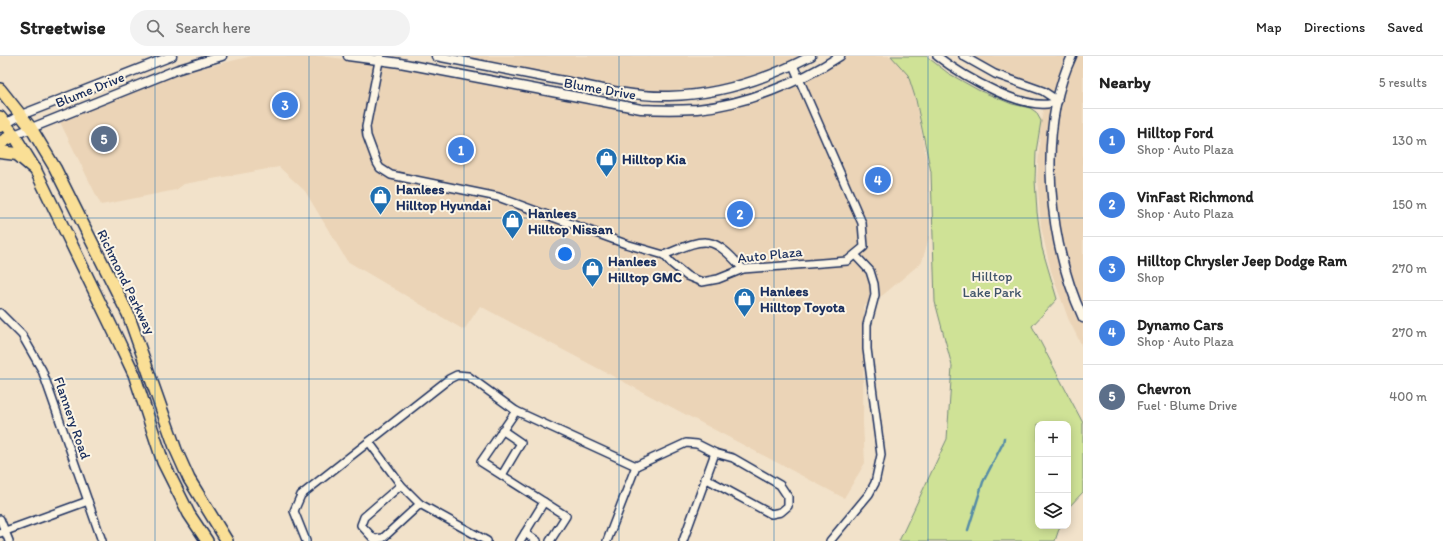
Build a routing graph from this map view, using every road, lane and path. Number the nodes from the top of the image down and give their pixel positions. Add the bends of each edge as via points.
1 (172, 56) edge
2 (222, 56) edge
3 (348, 56) edge
4 (436, 56) edge
5 (811, 56) edge
6 (840, 56) edge
7 (937, 56) edge
8 (963, 56) edge
9 (1072, 56) edge
10 (379, 58) edge
11 (793, 65) junction
12 (799, 78) junction
13 (0, 90) edge
14 (1058, 101) junction
15 (21, 115) junction
16 (2, 122) edge
17 (31, 128) junction
18 (14, 135) junction
19 (0, 143) edge
20 (0, 152) edge
21 (35, 169) junction
22 (664, 255) junction
23 (855, 255) junction
24 (743, 269) junction
25 (0, 313) edge
26 (1083, 318) edge
27 (516, 410) junction
28 (502, 430) junction
29 (369, 442) junction
30 (715, 454) junction
31 (636, 466) junction
32 (502, 475) junction
33 (705, 478) junction
34 (402, 485) junction
35 (88, 501) junction
36 (544, 502) junction
37 (420, 504) junction
38 (0, 519) edge
39 (3, 532) edge
40 (525, 534) junction
41 (9, 541) edge
42 (102, 541) edge
43 (207, 541) edge
44 (227, 541) edge
45 (306, 541) edge
46 (487, 541) edge
47 (520, 541) edge
48 (537, 541) edge
49 (550, 541) edge
50 (607, 541) edge
51 (683, 541) edge
52 (830, 541) edge

1 - 15 street, Blume Drive
2 - 17 street, Blume Drive via 176,70
3 - 10 street, Blume Drive
4 - 11 street, Blume Drive via 607,90 656,96 695,94 730,88 765,78
5 - 11 street, Blume Drive
6 - 12 street, Blume Drive
7 - 14 street via 966,76 1004,94 1042,105
8 - 14 street via 995,74 1043,91
9 - 14 street via 1066,68
10 - 12 street, Blume Drive via 641,110 698,108 736,101
10 - 22 street, Auto Plaza via 366,132 377,163 385,173 416,182 498,197 626,244
11 - 12 street
12 - 23 street via 862,223 864,247
13 - 15 highway, Richmond Parkway
14 - 26 street via 1051,162 1054,215 1063,262
15 - 16 street, Blume Drive
15 - 17 highway, Richmond Parkway
16 - 18 highway
17 - 18 street, Blume Drive
17 - 44 highway, Richmond Parkway via 128,314 176,450 189,479
18 - 19 highway
18 - 21 highway
20 - 21 highway via 17,154
21 - 43 highway via 134,374 163,462 186,508
22 - 24 street, Auto Plaza via 687,276 702,282
22 - 24 street via 705,241 718,245
23 - 24 street, Auto Plaza via 847,261
23 - 52 street via 870,271 874,284 875,295 867,325 867,348 881,455 872,489
25 - 35 street, Flannery Road via 22,335 42,370
27 - 28 street
27 - 29 street via 468,376 457,375
27 - 31 street
28 - 32 street via 521,443
28 - 32 street via 481,462
29 - 34 street
29 - 45 street via 301,495 294,511
30 - 31 street via 697,444 686,442
30 - 33 street
30 - 33 street via 733,458 780,485 788,497 788,506 781,512 771,514
31 - 50 street
32 - 36 street
33 - 51 street
34 - 37 street
34 - 37 street via 364,517 362,525 374,539 383,538
35 - 39 street
35 - 42 street, Flannery Road
36 - 40 street
36 - 49 street via 566,516
37 - 46 street
38 - 39 street
39 - 41 street
40 - 47 street
40 - 48 street

